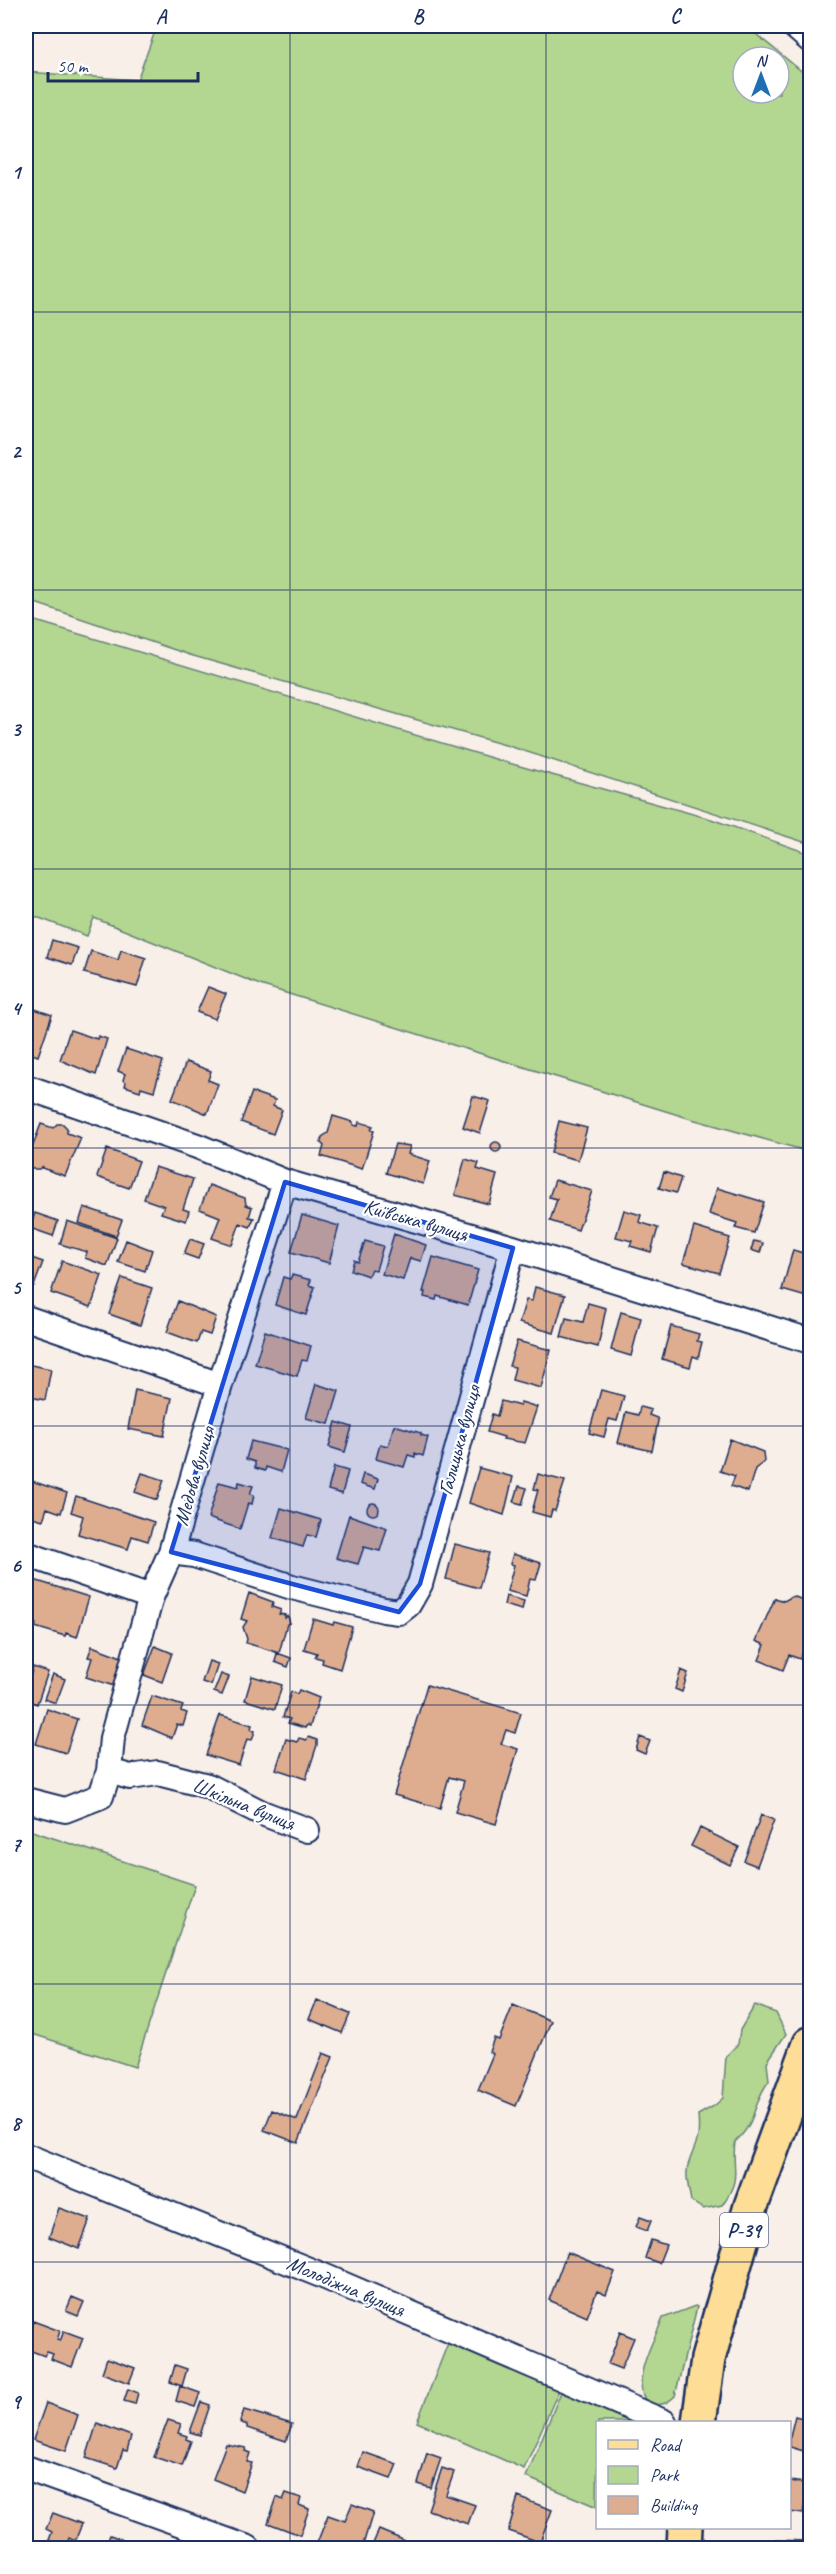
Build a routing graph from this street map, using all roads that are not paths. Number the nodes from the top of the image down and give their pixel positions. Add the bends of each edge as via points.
1 (794, 26) edge
2 (810, 40) edge
3 (26, 1087) edge
4 (285, 1182) junction
5 (513, 1248) junction
6 (26, 1318) edge
7 (810, 1341) edge
8 (220, 1385) junction
9 (171, 1552) junction
10 (26, 1554) edge
11 (150, 1597) junction
12 (109, 1771) junction
13 (26, 1800) edge
14 (307, 1830) dead end
15 (810, 2044) edge
16 (26, 2156) edge
17 (662, 2421) edge
18 (699, 2421) edge
19 (26, 2468) edge
20 (685, 2529) edge
21 (248, 2548) edge
22 (684, 2548) edge

1 - 2 street
3 - 4 street, Київська вулиця via 197,1146
4 - 5 street, Київська вулиця
4 - 8 street, Медова вулиця
5 - 7 street, Київська вулиця
5 - 9 street, Галицька вулиця via 420,1584 408,1605 399,1612 384,1610 292,1587 194,1555
6 - 8 street
8 - 9 street, Медова вулиця
9 - 11 street, Медова вулиця
10 - 11 street
11 - 12 street, Медова вулиця via 112,1738
12 - 13 street via 101,1796 65,1810
12 - 14 street, Шкільна вулиця via 130,1777 158,1773 208,1786
15 - 18 main road, Р-39 via 751,2206 708,2359
16 - 17 street, Молодіжна вулиця via 321,2275
19 - 21 street
20 - 22 main road

